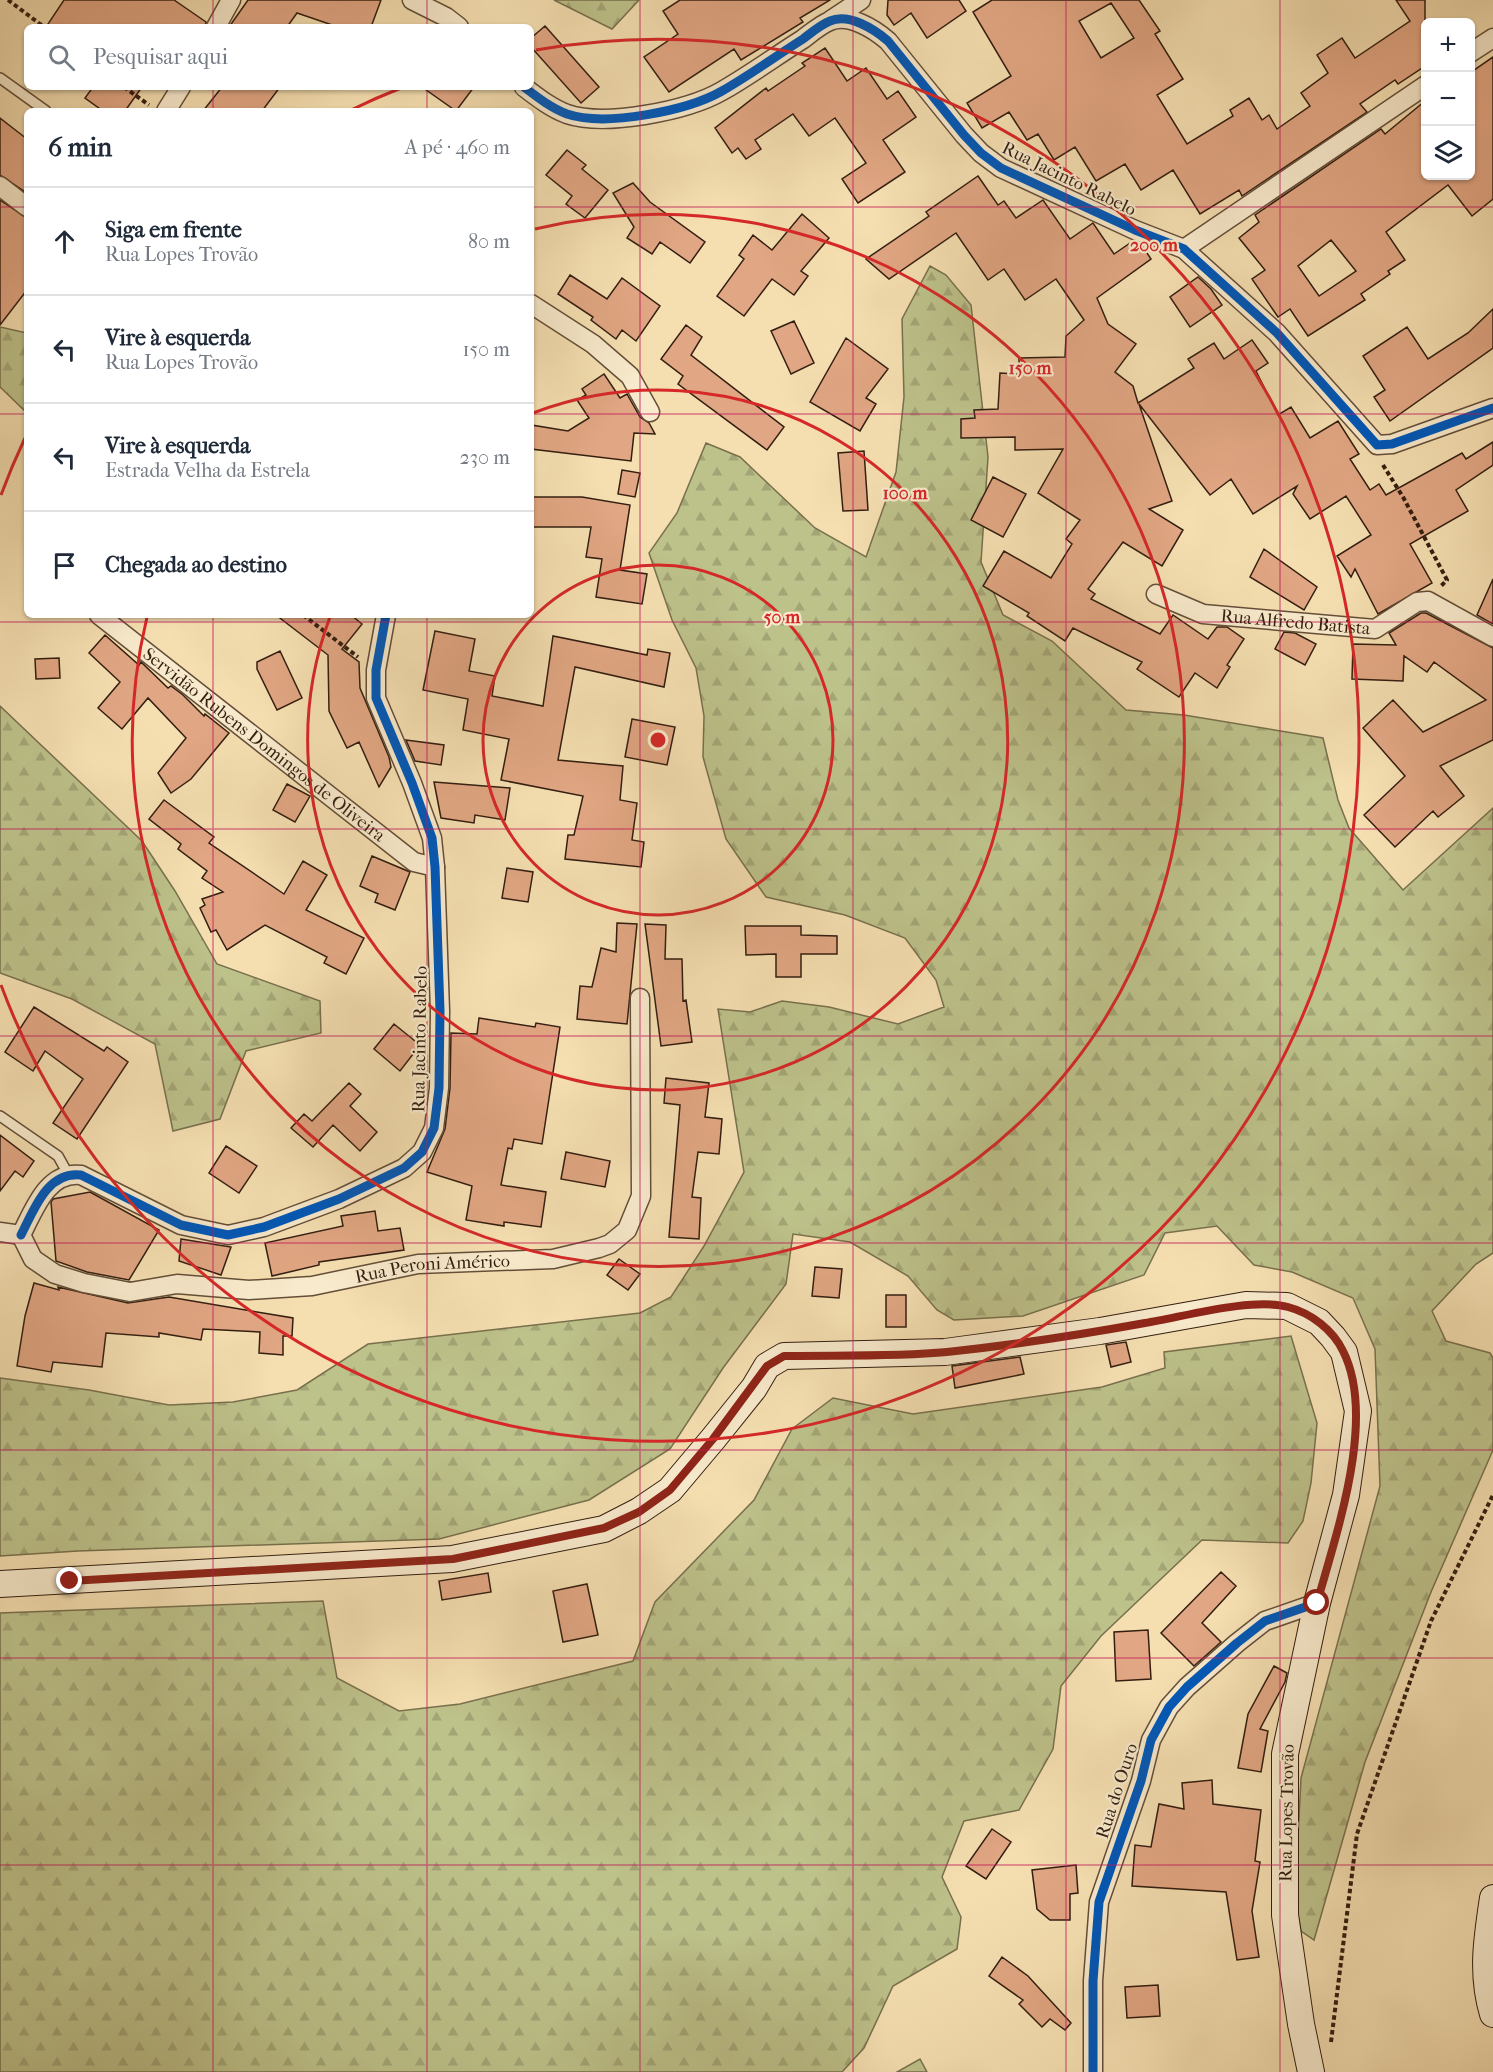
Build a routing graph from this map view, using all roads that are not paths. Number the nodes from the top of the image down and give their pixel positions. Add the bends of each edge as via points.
1 (231, 0) edge
2 (412, 0) edge
3 (861, 0) edge
4 (831, 20) junction
5 (218, 24) edge
6 (455, 24) edge
7 (1493, 38) edge
8 (1475, 50) edge
9 (0, 78) edge
10 (1421, 88) edge
11 (179, 90) edge
12 (528, 90) edge
13 (42, 108) edge
14 (168, 108) edge
15 (0, 186) edge
16 (24, 205) edge
17 (1184, 249) junction
18 (534, 306) edge
19 (1493, 408) edge
20 (650, 412) dead end
21 (1156, 594) dead end
22 (103, 618) edge
23 (385, 618) edge
24 (1493, 637) edge
25 (435, 867) junction
26 (640, 998) dead end
27 (0, 1116) edge
28 (68, 1174) junction
29 (0, 1232) edge
30 (21, 1235) junction
31 (0, 1584) edge
32 (1317, 1603) junction
33 (1493, 1898) edge
34 (1493, 2014) edge
35 (1093, 2072) edge
36 (1311, 2072) edge

1 - 5 street
2 - 6 street
3 - 4 street
4 - 12 street via 722,91 688,105 586,118 547,104
4 - 17 street, Rua Jacinto Rabelo via 854,22 880,34 964,135 1001,168
7 - 8 street
9 - 13 lane
10 - 17 street
11 - 14 street
15 - 16 street
17 - 19 street, Rua Jacinto Rabelo via 1277,333 1377,445 1392,444
18 - 20 street via 593,344 630,376
21 - 24 street, Rua Alfredo Batista via 1203,614 1375,630 1417,602 1428,601
22 - 25 street, Servidão Rubens Domingos de Oliveira via 414,862
23 - 25 street, Rua Jacinto Rabelo via 376,670 376,698 432,838
25 - 28 street, Rua Jacinto Rabelo via 439,1089 434,1128 422,1152 404,1168 339,1199 264,1227 228,1235 181,1225 81,1175
26 - 30 street, Rua Peroni Américo via 641,1196 627,1230 610,1244 553,1259 418,1264 312,1286 249,1290 177,1284 130,1292 55,1274 33,1259
27 - 28 lane via 58,1156
28 - 30 street via 42,1195
29 - 30 street
31 - 32 main road, Rua Lopes Trovão via 453,1559 604,1528 639,1512 670,1490 720,1431 767,1366 784,1356 945,1352 1100,1331 1246,1305 1287,1306 1304,1313 1319,1322 1344,1352 1358,1411 1346,1495
32 - 35 street, Rua do Ouro via 1265,1622 1237,1643 1186,1687 1169,1707 1151,1740 1142,1781 1099,1902 1093,1981
32 - 36 main road, Rua Lopes Trovão via 1285,1754 1285,1915
33 - 34 main road via 1485,1963

